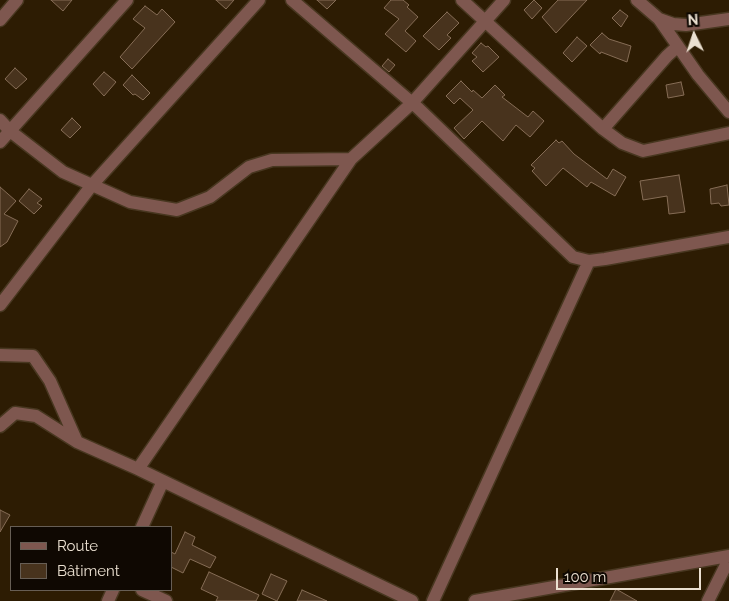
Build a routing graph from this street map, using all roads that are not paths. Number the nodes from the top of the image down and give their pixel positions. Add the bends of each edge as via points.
1 (17, 0) edge
2 (127, 0) edge
3 (259, 0) edge
4 (292, 0) edge
5 (462, 0) edge
6 (504, 0) edge
7 (638, 0) edge
8 (658, 19) junction
9 (729, 19) edge
10 (0, 20) edge
11 (486, 20) junction
12 (677, 47) junction
13 (412, 103) junction
14 (729, 112) edge
15 (0, 120) edge
16 (603, 129) junction
17 (10, 131) junction
18 (729, 134) edge
19 (0, 142) edge
20 (351, 159) junction
21 (92, 185) junction
22 (729, 237) edge
23 (589, 261) junction
24 (0, 305) edge
25 (0, 355) edge
26 (0, 426) edge
27 (77, 442) junction
28 (138, 469) junction
29 (163, 481) junction
30 (142, 526) edge
31 (729, 557) edge
32 (144, 591) edge
33 (166, 601) edge
34 (412, 601) edge
35 (433, 601) edge
36 (475, 601) edge
37 (708, 601) edge

1 - 10 street
2 - 17 street
3 - 21 street
4 - 13 street
5 - 11 street
6 - 11 street
7 - 8 street
8 - 9 street via 686,25
8 - 12 street
11 - 13 street
11 - 16 street
12 - 14 street
12 - 16 street
13 - 20 street
13 - 23 street via 573,257
15 - 17 street
16 - 18 street via 622,143 643,151
17 - 19 street
17 - 21 street via 63,172
20 - 21 street via 272,160 249,167 210,197 177,210 130,202
20 - 28 street
21 - 24 street
22 - 23 street
23 - 35 street
25 - 27 street via 33,356 50,381
26 - 27 street via 15,413 36,416
27 - 28 street
28 - 29 street
29 - 30 street
29 - 34 street
31 - 36 street
31 - 37 street
32 - 33 street

